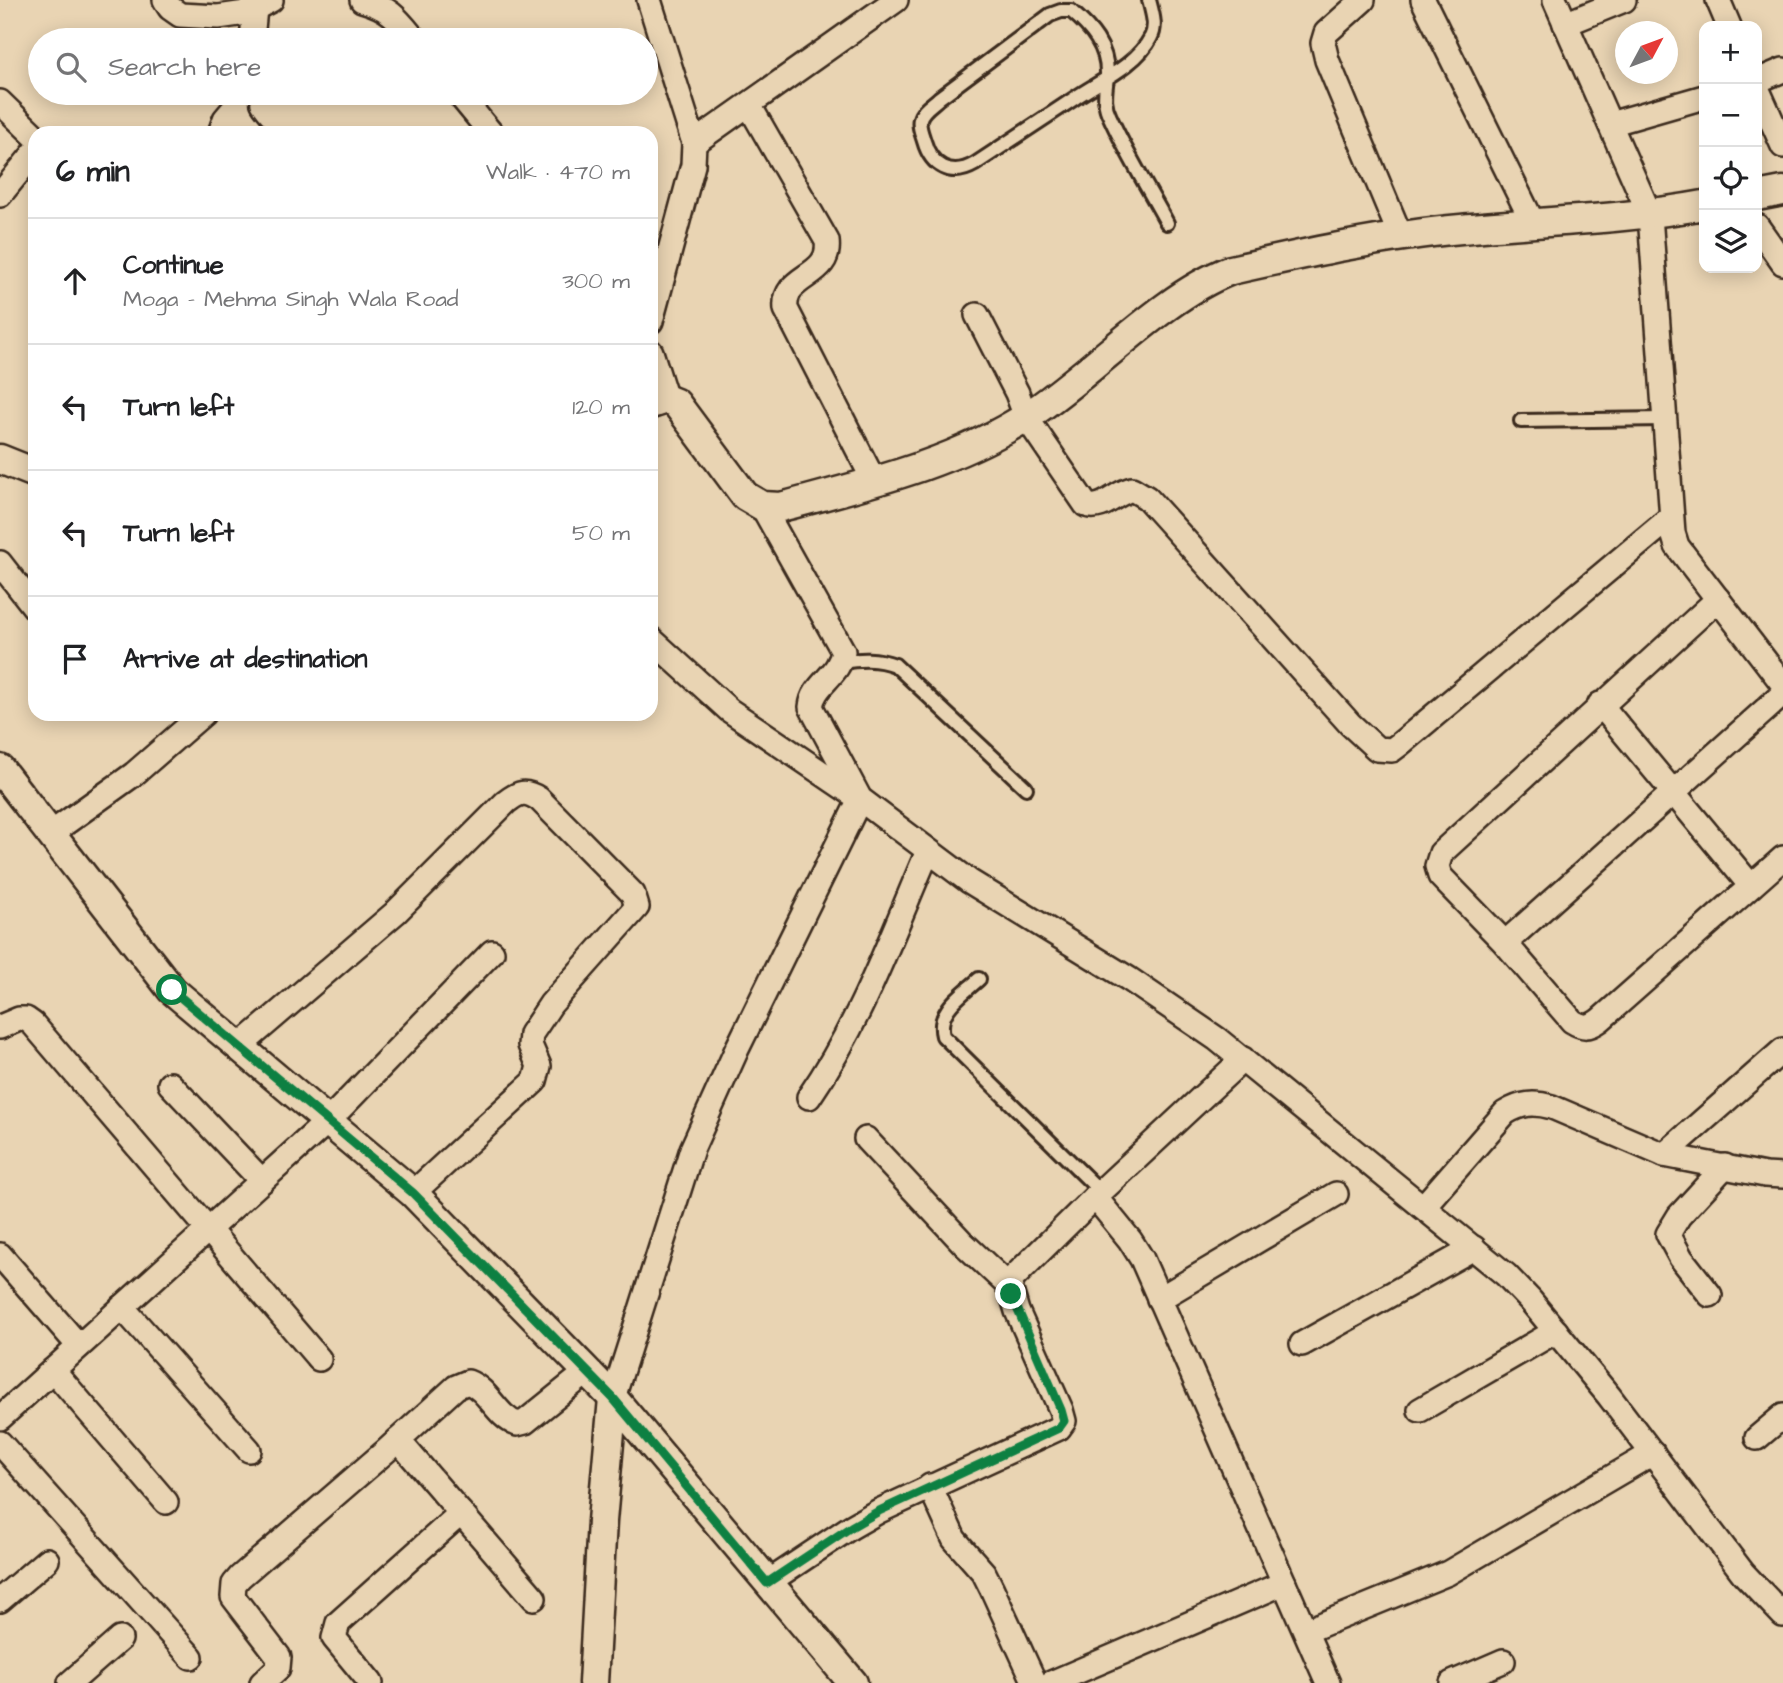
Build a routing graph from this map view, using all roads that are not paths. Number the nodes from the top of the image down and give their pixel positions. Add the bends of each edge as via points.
1 (165, 0) edge
2 (649, 0) edge
3 (896, 0) edge
4 (1149, 0) edge
5 (1363, 0) edge
6 (1423, 0) edge
7 (1555, 0) edge
8 (1624, 0) edge
9 (1718, 0) edge
10 (375, 2) edge
11 (263, 4) edge
12 (1727, 21) edge
13 (1565, 24) junction
14 (256, 28) edge
15 (405, 28) edge
16 (658, 28) edge
17 (658, 29) edge
18 (1783, 70) edge
19 (1107, 76) junction
20 (1762, 79) edge
21 (1699, 98) edge
22 (1762, 99) edge
23 (0, 102) edge
24 (234, 105) edge
25 (239, 105) edge
26 (468, 105) edge
27 (749, 105) junction
28 (1609, 124) junction
29 (222, 126) edge
30 (249, 126) edge
31 (485, 126) edge
32 (28, 129) edge
33 (694, 143) junction
34 (1783, 146) edge
35 (28, 161) edge
36 (1783, 191) edge
37 (0, 195) edge
38 (1762, 195) edge
39 (1699, 206) edge
40 (1650, 215) junction
41 (1167, 223) dead end
42 (1534, 225) junction
43 (1762, 233) edge
44 (1400, 236) junction
45 (1783, 263) edge
46 (658, 294) edge
47 (977, 315) dead end
48 (658, 401) edge
49 (1026, 417) junction
50 (1664, 419) junction
51 (1521, 421) dead end
52 (0, 458) edge
53 (28, 470) edge
54 (874, 481) junction
55 (762, 506) junction
56 (1670, 517) junction
57 (0, 564) edge
58 (28, 599) edge
59 (1718, 599) junction
60 (658, 645) edge
61 (842, 662) junction
62 (1782, 681) edge
63 (1600, 704) junction
64 (195, 721) edge
65 (0, 769) edge
66 (1026, 788) dead end
67 (1673, 791) junction
68 (860, 799) junction
69 (50, 834) junction
70 (929, 851) junction
71 (1783, 858) edge
72 (1751, 886) junction
73 (1505, 943) junction
74 (492, 952) dead end
75 (979, 979) dead end
76 (0, 1027) edge
77 (240, 1046) junction
78 (1783, 1050) edge
79 (1243, 1059) junction
80 (170, 1084) dead end
81 (809, 1097) dead end
82 (328, 1120) junction
83 (866, 1139) dead end
84 (1664, 1156) junction
85 (1725, 1166) junction
86 (1774, 1175) edge
87 (261, 1181) junction
88 (413, 1193) junction
89 (1336, 1194) dead end
90 (1098, 1195) junction
91 (1783, 1195) edge
92 (1423, 1207) junction
93 (209, 1228) junction
94 (1474, 1248) junction
95 (0, 1255) edge
96 (1010, 1287) junction
97 (1710, 1295) dead end
98 (1159, 1299) junction
99 (122, 1307) junction
100 (1556, 1331) junction
101 (1302, 1344) dead end
102 (79, 1346) junction
103 (319, 1359) dead end
104 (53, 1370) junction
105 (587, 1373) junction
106 (613, 1398) junction
107 (1420, 1410) dead end
108 (1783, 1416) edge
109 (0, 1418) edge
110 (1757, 1438) dead end
111 (398, 1440) junction
112 (1, 1447) edge
113 (249, 1450) dead end
114 (1653, 1453) junction
115 (930, 1486) junction
116 (166, 1502) dead end
117 (461, 1513) junction
118 (47, 1560) dead end
119 (767, 1583) junction
120 (1284, 1583) junction
121 (534, 1598) dead end
122 (0, 1600) edge
123 (1783, 1615) edge
124 (1306, 1631) junction
125 (120, 1639) dead end
126 (191, 1657) dead end
127 (1503, 1661) dead end
128 (70, 1683) edge
129 (262, 1683) edge
130 (371, 1683) edge
131 (593, 1683) edge
132 (853, 1683) edge
133 (1035, 1683) edge
134 (1051, 1683) edge
135 (1328, 1683) edge
136 (1452, 1683) edge

1 - 11 street via 180,15 190,16 246,13
2 - 16 street
3 - 27 street
4 - 19 lane via 1153,34 1131,60
5 - 44 street via 1326,33 1323,43
6 - 42 street
7 - 13 street
8 - 13 street
9 - 12 street
10 - 15 street
11 - 14 street
13 - 28 street
17 - 33 street
18 - 20 street
19 - 19 lane via 963,171 943,167 925,146 920,128 925,110 1061,11 1071,11 1092,31 1106,56
19 - 41 lane via 1104,95 1109,117
21 - 28 street
22 - 34 street
23 - 32 street
24 - 29 street
25 - 30 street
26 - 31 street
27 - 33 street
27 - 54 street via 827,241 828,257 790,288 786,309
28 - 40 street
33 - 46 street
35 - 37 street
36 - 38 street
39 - 40 street
40 - 42 street
40 - 50 street
42 - 44 street
43 - 45 street
44 - 49 street via 1212,277
47 - 49 street
48 - 55 street via 676,403 745,496
49 - 54 street via 943,461
49 - 56 street via 1086,505 1101,506 1132,489 1147,498 1350,724 1385,751 1401,744
50 - 51 lane
50 - 56 street
52 - 53 street
54 - 55 street via 781,507
55 - 61 street via 839,643
56 - 59 street via 1677,546
57 - 58 street
59 - 62 street
59 - 63 street
60 - 68 street via 729,710
61 - 66 lane via 867,659 895,665
61 - 68 street via 812,697 811,706
62 - 67 street
63 - 67 street
63 - 73 street via 1437,858 1440,876
64 - 69 street via 134,774
65 - 69 street
67 - 72 street
67 - 73 street
68 - 70 street
68 - 106 street via 692,1149
69 - 77 street via 172,990
70 - 79 street via 969,881 1129,979
70 - 81 street via 853,1025
71 - 72 street
72 - 73 street via 1591,1026 1581,1027 1572,1021
74 - 82 street
75 - 90 lane via 943,1014 943,1036
76 - 93 street via 19,1019 33,1024
77 - 82 street
77 - 88 street via 395,913 506,802 522,792 539,799 633,894 637,907 551,1004 531,1034 530,1045 539,1066 535,1081
78 - 84 street
79 - 90 street
79 - 92 street
80 - 87 street
82 - 87 street
82 - 88 street
83 - 96 street
84 - 85 street
84 - 92 street via 1552,1107 1518,1105 1505,1113
85 - 86 street
85 - 97 street via 1668,1234
86 - 91 street
87 - 93 street
88 - 105 street
89 - 98 street
90 - 96 street via 1022,1267
90 - 98 street via 1142,1259
92 - 94 street
93 - 99 street
93 - 103 street
94 - 100 street
94 - 101 street
95 - 102 street
96 - 115 street via 1064,1421 1048,1435
98 - 120 street
99 - 102 street
99 - 113 street
100 - 107 street
100 - 114 street
102 - 104 street
104 - 109 street
104 - 116 street
105 - 106 street
105 - 111 street via 525,1422 517,1423 475,1385 462,1384
106 - 119 street
106 - 131 street
108 - 110 street
111 - 117 street
111 - 129 street via 234,1584 238,1606 279,1657 278,1668
112 - 126 street
114 - 123 street via 1743,1573
114 - 124 street via 1448,1573
115 - 119 street via 851,1527
115 - 133 street via 954,1539 984,1573
117 - 121 street
117 - 130 street via 338,1623 334,1638
118 - 122 street
119 - 132 street
120 - 124 street
120 - 134 street
124 - 135 street
125 - 128 street
127 - 136 street

